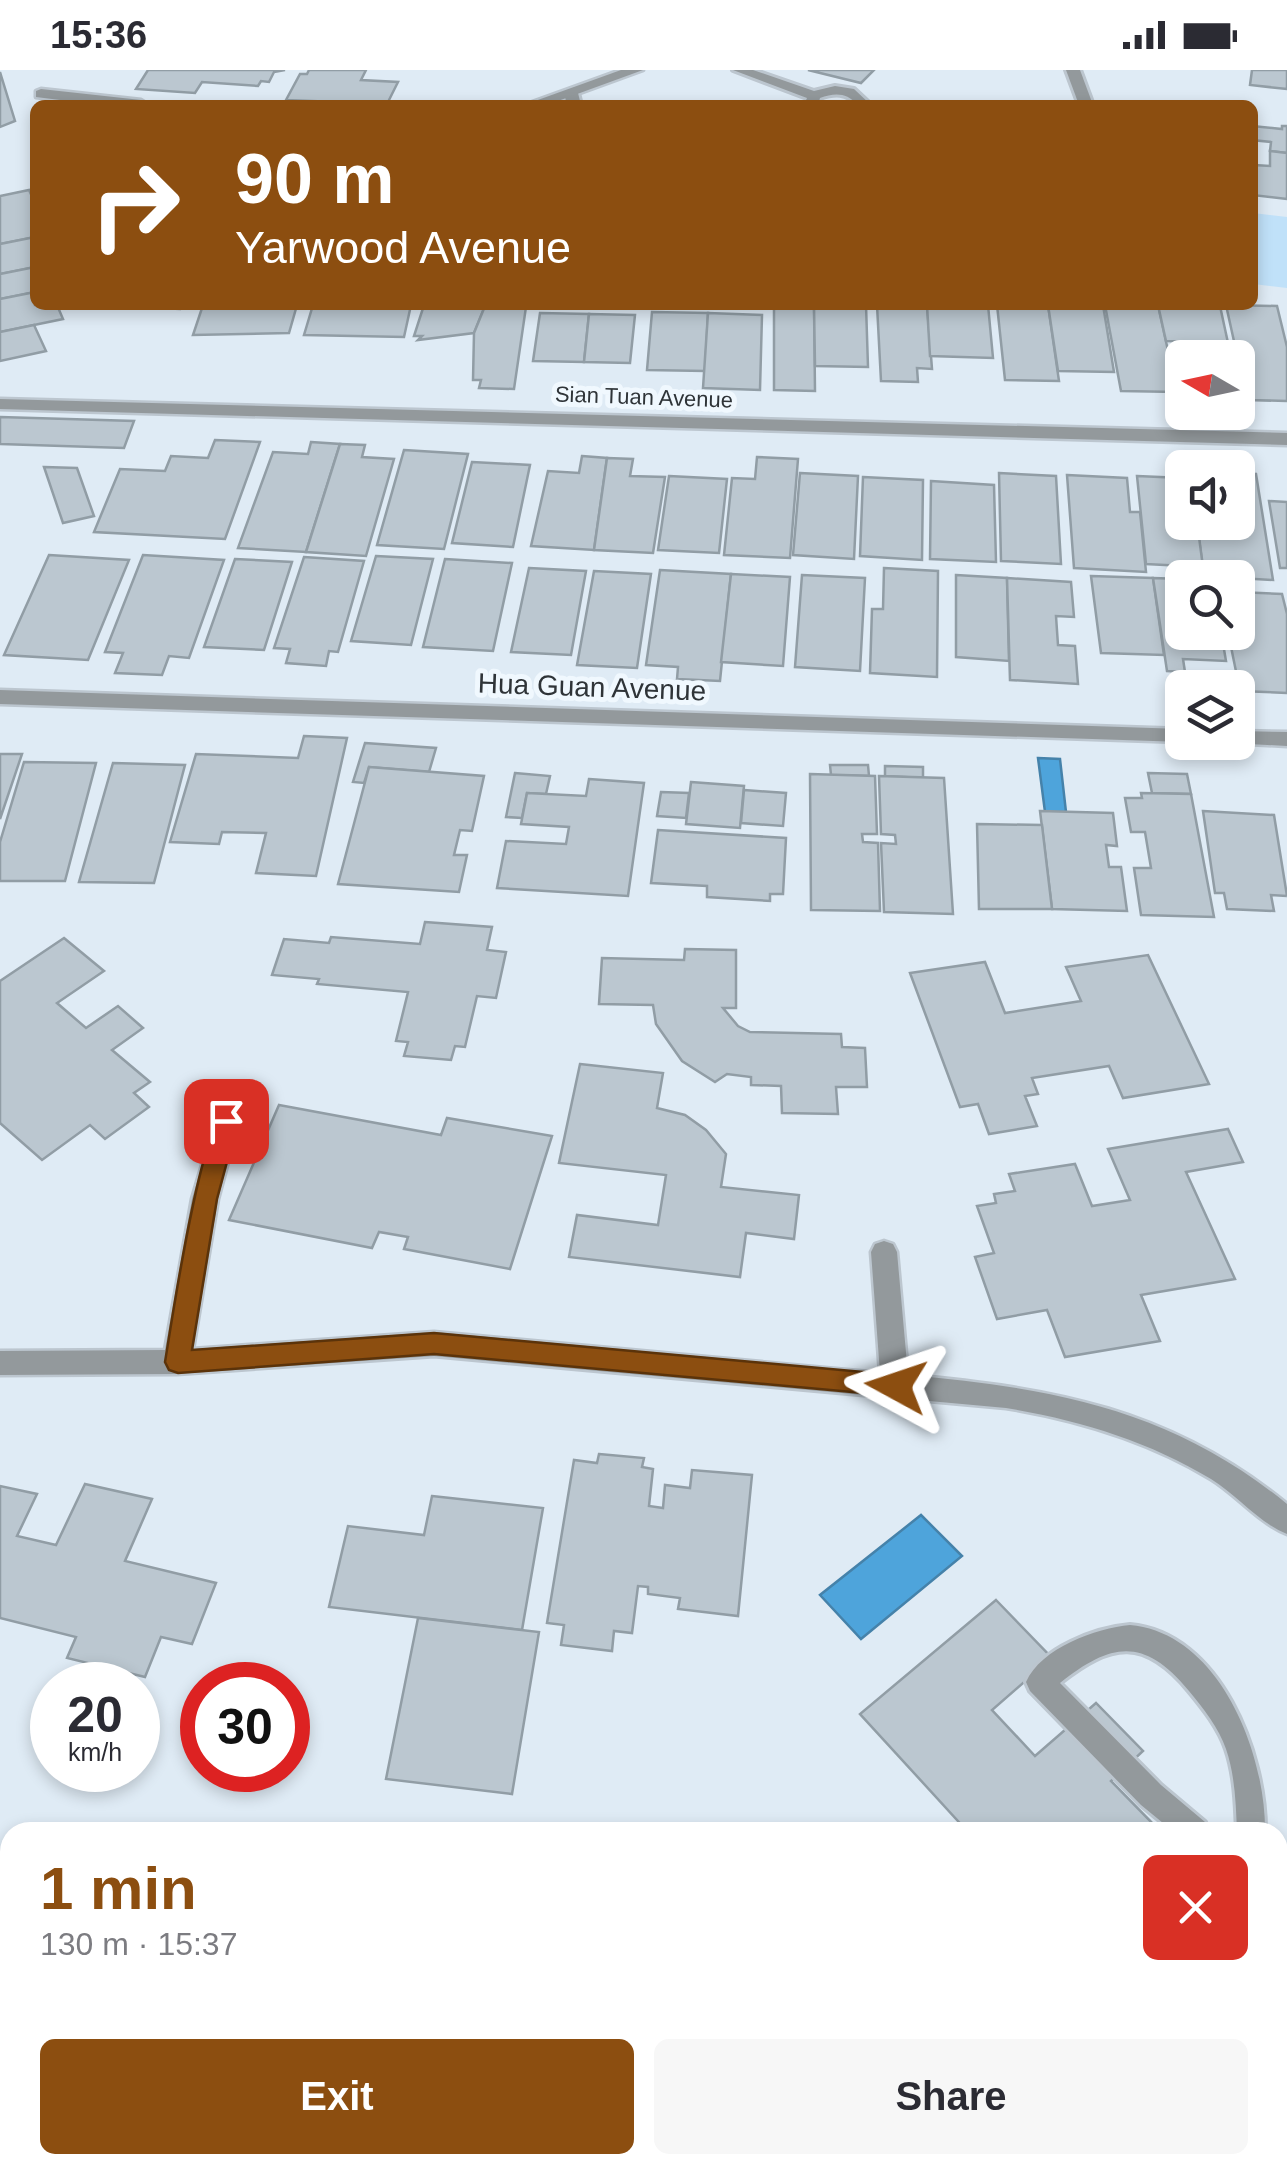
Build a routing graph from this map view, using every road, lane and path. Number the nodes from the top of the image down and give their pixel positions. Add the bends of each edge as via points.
1 (636, 70) edge
2 (740, 70) edge
3 (1073, 70) edge
4 (42, 94) dead end
5 (573, 99) edge
6 (96, 100) edge
7 (812, 100) edge
8 (862, 100) edge
9 (1084, 100) edge
10 (0, 404) edge
11 (1287, 439) edge
12 (0, 697) edge
13 (1165, 735) edge
14 (1255, 739) edge
15 (1287, 740) edge
16 (226, 1121) dead end
17 (884, 1252) dead end
18 (178, 1362) junction
19 (0, 1363) edge
20 (896, 1386) junction
21 (1287, 1520) edge
22 (1184, 1822) edge
23 (1251, 1822) edge

1 - 5 street
2 - 7 lane
3 - 9 lane
4 - 6 street
7 - 8 lane via 827,90
10 - 11 street, Sian Tuan Avenue
12 - 13 street, Hua Guan Avenue
14 - 15 street
16 - 18 street via 205,1199
17 - 20 street
18 - 19 street
18 - 20 street via 434,1344
20 - 21 street via 1067,1405 1142,1430 1220,1469
22 - 23 lane via 1040,1682 1076,1652 1106,1640 1146,1638 1173,1654 1239,1744

